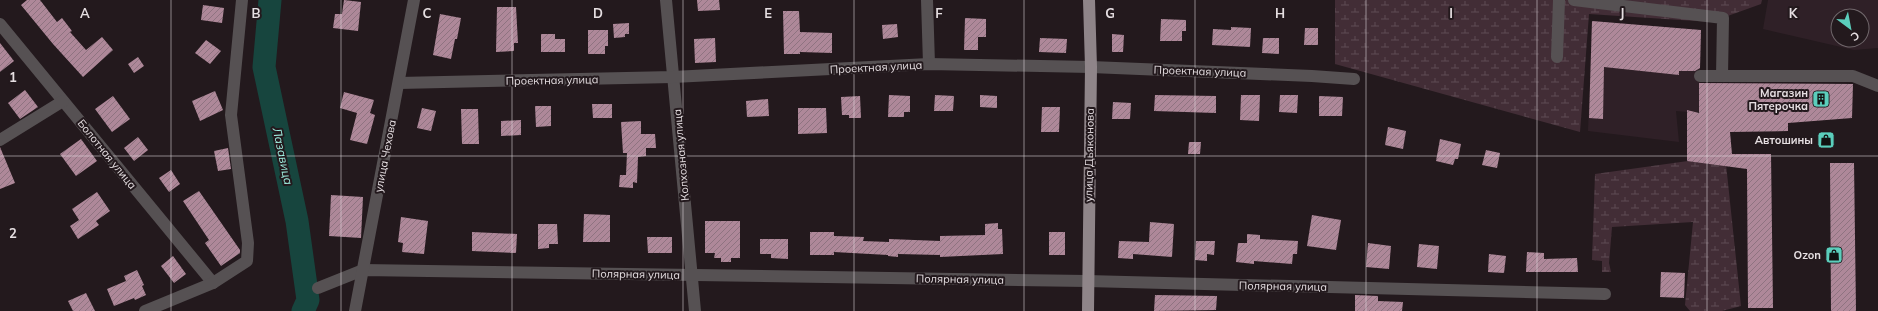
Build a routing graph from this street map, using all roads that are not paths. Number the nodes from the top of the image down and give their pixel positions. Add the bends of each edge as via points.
1 (242, 0) edge
2 (414, 0) edge
3 (666, 0) edge
4 (927, 0) edge
5 (1089, 0) edge
6 (1559, 0) edge
7 (1574, 0) edge
8 (0, 24) edge
9 (1557, 57) dead end
10 (929, 64) junction
11 (1091, 67) junction
12 (1700, 76) dead end
13 (1722, 76) junction
14 (673, 77) junction
15 (1354, 80) dead end
16 (399, 83) junction
17 (1878, 86) edge
18 (63, 101) junction
19 (0, 140) edge
20 (363, 270) junction
21 (692, 275) junction
22 (1087, 281) junction
23 (213, 283) junction
24 (318, 288) dead end
25 (1605, 294) dead end
26 (145, 311) edge
27 (355, 311) edge
28 (695, 311) edge
29 (1088, 311) edge

1 - 23 street via 231,115 248,243 247,261
2 - 16 street, улица Чехова
3 - 14 street, Колхозная улица
4 - 10 street
5 - 11 main road, улица Дьяконова
6 - 9 street
7 - 13 street via 1723,18
8 - 18 street, Болотная улица
10 - 11 street, Проектная улица
10 - 14 street, Проектная улица
11 - 15 street, Проектная улица
11 - 22 main road, улица Дьяконова
12 - 13 street
13 - 17 street via 1853,76
14 - 16 street, Проектная улица
14 - 21 street, Колхозная улица
16 - 20 street, улица Чехова
18 - 19 street
18 - 23 street, Болотная улица
20 - 21 street, Полярная улица
20 - 24 street, Полярная улица
20 - 27 street, улица Чехова
21 - 22 street, Полярная улица
21 - 28 street, Колхозная улица
22 - 25 street, Полярная улица
22 - 29 main road, улица Дьяконова
23 - 26 street

